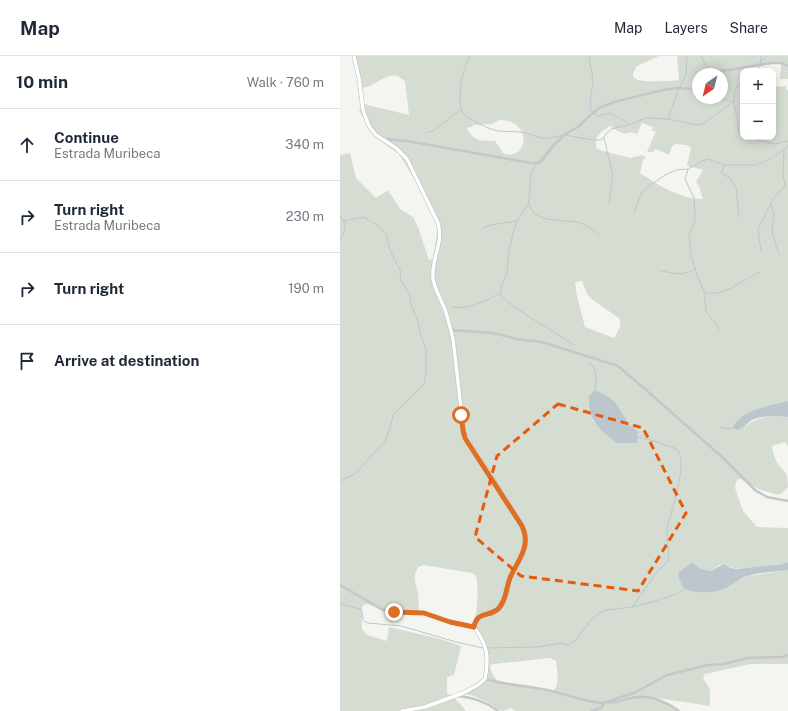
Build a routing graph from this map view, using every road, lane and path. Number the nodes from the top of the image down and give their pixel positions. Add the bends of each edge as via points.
1 (354, 56) edge
2 (788, 66) edge
3 (728, 70) edge
4 (692, 89) edge
5 (380, 139) junction
6 (451, 330) junction
7 (788, 502) edge
8 (340, 585) edge
9 (474, 627) junction
10 (788, 655) edge
11 (485, 679) junction
12 (455, 696) junction
13 (604, 703) junction
14 (402, 711) edge
15 (498, 711) edge
16 (592, 711) edge
17 (679, 711) edge

1 - 5 street via 363,110 369,126
2 - 3 street via 771,62
4 - 5 street via 663,90 600,108 578,127 565,134 539,163
5 - 6 street via 396,148 407,159 440,228 433,276
6 - 7 street via 493,333 517,340 542,342 618,366 721,456 755,490 767,497
6 - 9 street via 464,434 518,519 526,541 503,602 496,611 480,616
8 - 9 street via 383,610 424,613
9 - 11 street via 487,649
10 - 13 street via 747,658 667,675 636,692
11 - 12 street via 471,690
11 - 13 street
12 - 14 street via 425,707
12 - 15 street via 475,698
13 - 16 street via 601,708
13 - 17 street via 646,697 663,702

